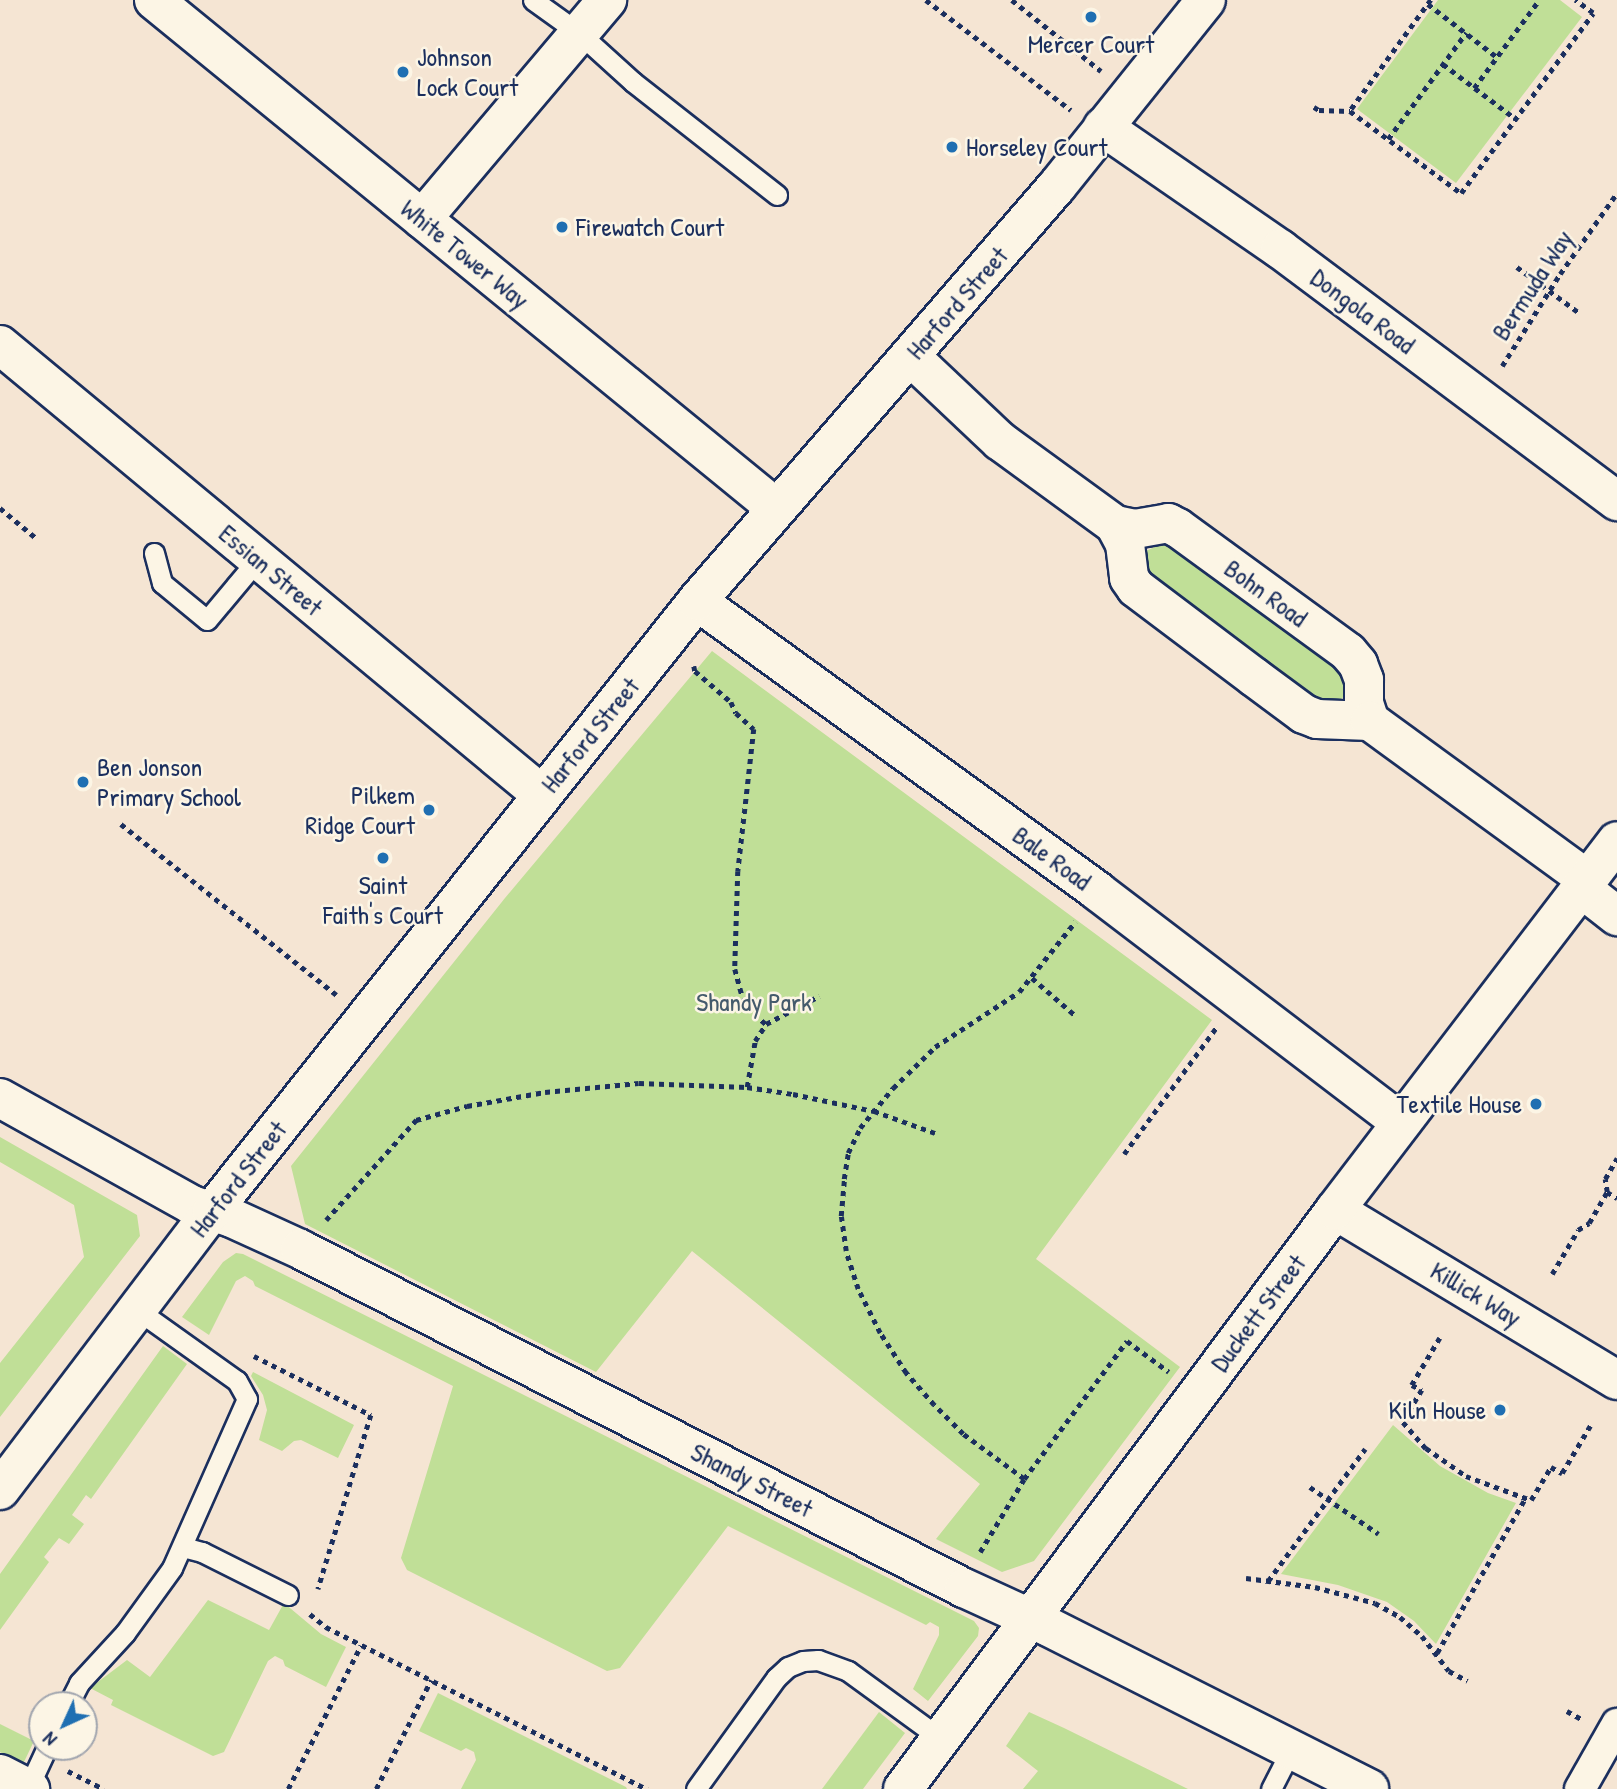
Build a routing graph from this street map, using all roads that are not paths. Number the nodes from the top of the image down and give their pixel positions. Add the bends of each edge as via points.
1 (154, 0) edge
2 (533, 0) edge
3 (607, 0) edge
4 (1206, 0) edge
5 (579, 33) junction
6 (1092, 122) junction
7 (777, 195) dead end
8 (422, 219) junction
9 (0, 345) edge
10 (910, 356) junction
11 (1617, 502) edge
12 (776, 508) junction
13 (1115, 525) junction
14 (154, 553) dead end
15 (258, 559) junction
16 (697, 601) junction
17 (1370, 720) junction
18 (541, 794) junction
19 (1617, 841) edge
20 (1584, 883) junction
21 (1617, 916) edge
22 (0, 1098) edge
23 (1401, 1123) junction
24 (1335, 1210) junction
25 (212, 1211) junction
26 (136, 1309) junction
27 (1617, 1380) edge
28 (0, 1490) edge
29 (183, 1547) junction
30 (288, 1595) road end
31 (1029, 1618) junction
32 (75, 1691) edge
33 (1617, 1724) edge
34 (940, 1738) junction
35 (1291, 1750) junction
36 (696, 1789) edge
37 (903, 1789) edge
38 (1271, 1789) edge
39 (1369, 1789) edge
40 (1580, 1789) edge

1 - 8 street, White Tower Way
2 - 5 lane
3 - 5 street
4 - 6 street, Harford Street
5 - 7 lane via 633,82
5 - 8 street
6 - 10 street, Harford Street via 1057,186
6 - 11 street, Dongola Road via 1280,250
8 - 12 street, White Tower Way
9 - 15 street, Essian Street
10 - 12 street, Harford Street
10 - 13 street via 1000,441
12 - 16 street, Harford Street
13 - 17 street via 1136,588 1304,714 1331,722
13 - 17 street, Bohn Road via 1135,529 1168,523 1178,528 1348,652 1364,680
14 - 15 lane via 162,583 207,620
15 - 18 street, Essian Street
16 - 18 street, Harford Street
16 - 23 street, Bale Road via 1097,891
17 - 20 street
18 - 25 street, Harford Street
19 - 20 street, Duckett Street
20 - 21 street
20 - 23 street, Duckett Street
22 - 25 street, Shandy Street via 192,1205
23 - 24 street, Duckett Street
24 - 27 street, Killick Way
24 - 31 street, Duckett Street
25 - 26 street, Harford Street
25 - 31 street, Shandy Street via 300,1250
26 - 28 street, Harford Street
26 - 29 lane via 246,1392 246,1405
29 - 30 lane
29 - 32 lane via 141,1613
31 - 34 street, Duckett Street
31 - 35 street, Shandy Street
33 - 40 street
34 - 36 lane via 848,1671 818,1660 803,1661 776,1678
34 - 37 street, Duckett Street
35 - 38 lane
35 - 39 street, Shandy Street

